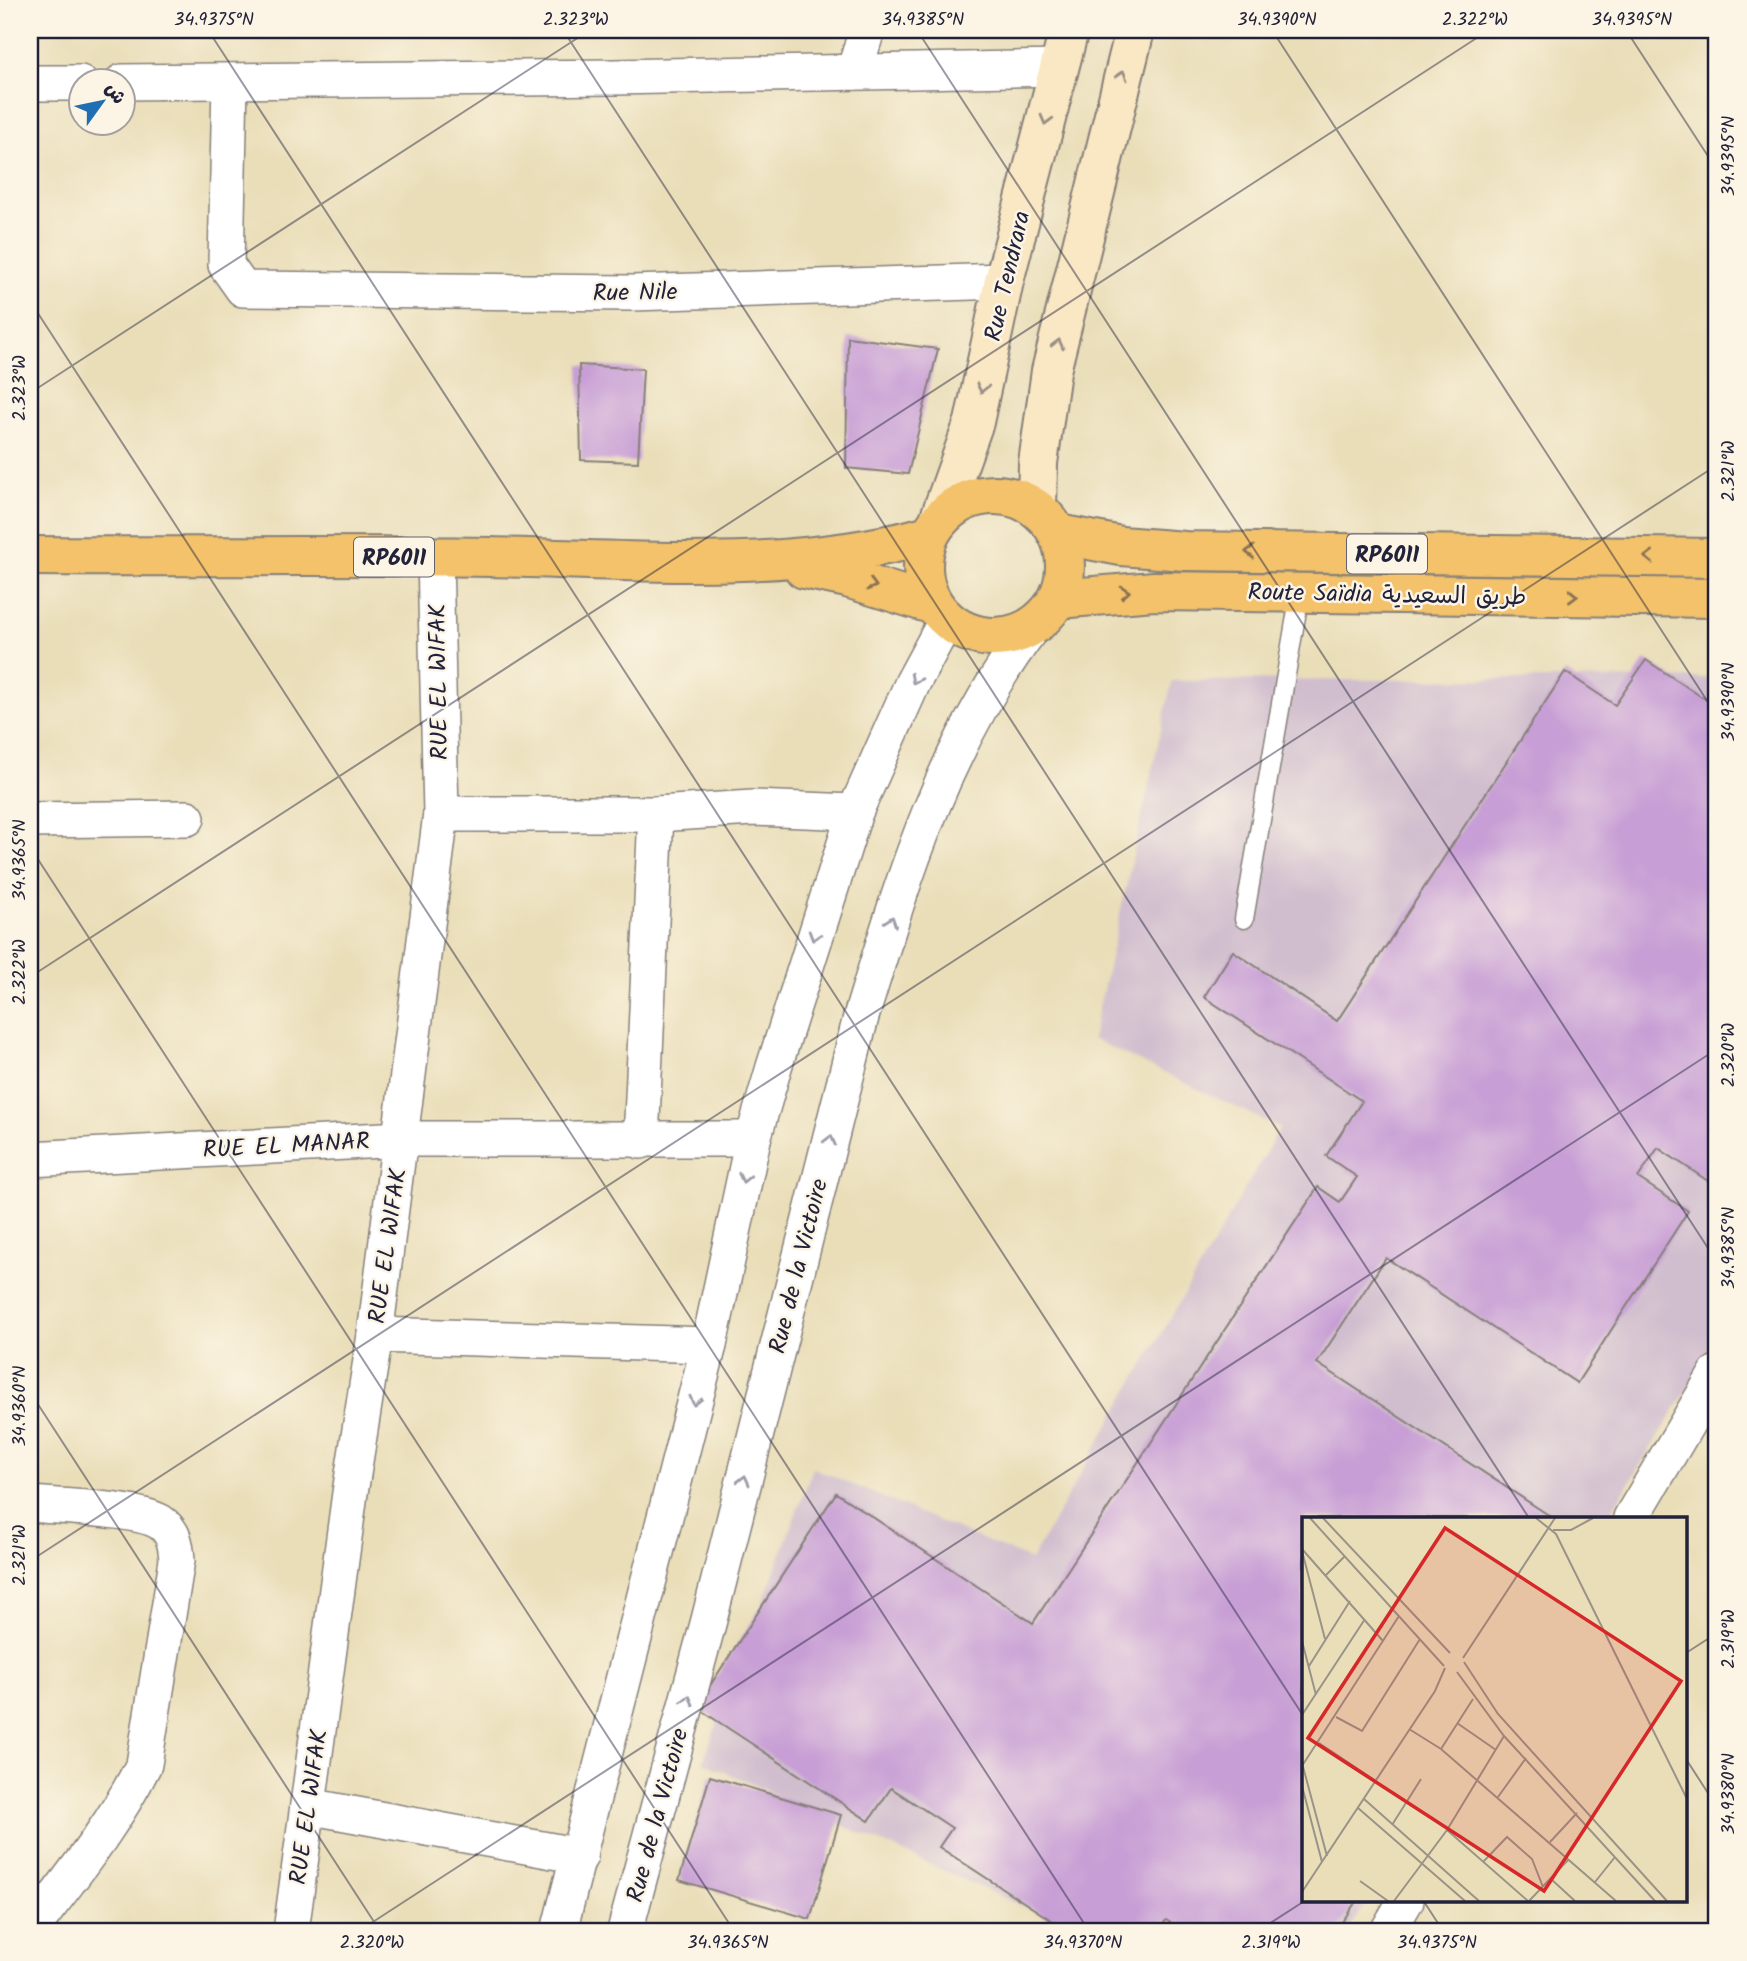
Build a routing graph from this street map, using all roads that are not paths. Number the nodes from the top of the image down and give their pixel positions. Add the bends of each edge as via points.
1 (867, 30) edge
2 (1069, 30) edge
3 (1135, 30) edge
4 (1060, 68) junction
5 (854, 72) junction
6 (230, 81) junction
7 (136, 82) edge
8 (30, 83) edge
9 (66, 83) edge
10 (1004, 281) junction
11 (1047, 521) junction
12 (934, 528) junction
13 (1305, 552) junction
14 (30, 556) edge
15 (435, 556) junction
16 (1717, 558) edge
17 (757, 562) junction
18 (1300, 593) junction
19 (1717, 598) edge
20 (941, 612) junction
21 (1045, 612) junction
22 (855, 812) junction
23 (441, 814) junction
24 (656, 814) junction
25 (187, 818) dead end
26 (30, 820) edge
27 (1244, 919) dead end
28 (402, 1139) junction
29 (753, 1139) junction
30 (641, 1141) junction
31 (30, 1158) edge
32 (375, 1335) junction
33 (709, 1345) junction
34 (1717, 1373) edge
35 (30, 1504) edge
36 (1632, 1517) edge
37 (308, 1806) junction
38 (580, 1856) junction
39 (1405, 1902) edge
40 (30, 1931) edge
41 (291, 1931) edge
42 (559, 1931) edge
43 (625, 1931) edge
44 (1388, 1931) edge

1 - 5 street
2 - 4 street, Rue Tendrara
11 -> 3 street via 1038,463 1051,371
4 - 5 street
4 -> 10 street, Rue Tendrara
5 - 6 street
6 - 7 street
6 - 10 street, Rue Nile via 226,265 243,289 632,293
8 - 9 street
10 -> 12 street, Rue Tendrara via 974,422
11 - 12 highway, RP6011 via 1016,498 994,494 952,508
13 -> 11 highway, RP6011 via 1153,550
11 - 21 highway via 1064,567
12 - 17 highway, RP6011 via 844,555
12 - 20 highway via 923,571
16 -> 13 highway, RP6011
13 - 18 highway
14 - 15 highway, RP6011
15 - 17 highway, RP6011
15 - 23 street, RUE EL WIFAK
17 -> 20 highway, RP6011 via 847,578
18 -> 19 highway, Route Saïdia طريق السعيدية / RP6011
21 -> 18 highway, Route Saïdia طريق السعيدية / RP6011 via 1154,590
18 - 27 lane
20 - 21 highway, RP6011 via 967,632 989,637 1012,635
20 -> 22 street
43 -> 21 street, Rue de la Victoire via 882,947 962,735 1002,669
22 - 24 street via 753,808
22 -> 29 street
23 - 24 street
23 - 28 street, RUE EL WIFAK
24 - 30 street
25 - 26 street
28 - 30 street, RUE EL MANAR
28 - 31 street, RUE EL MANAR
28 - 32 street, RUE EL WIFAK
29 - 30 street, RUE EL MANAR
29 -> 33 street
32 - 33 street
32 - 37 street, RUE EL WIFAK
33 -> 38 street
34 - 36 street
35 - 40 street via 161,1522 176,1539 177,1560 144,1765 92,1851
37 - 38 street
37 - 41 street, RUE EL WIFAK
38 - 42 street
39 - 44 street

